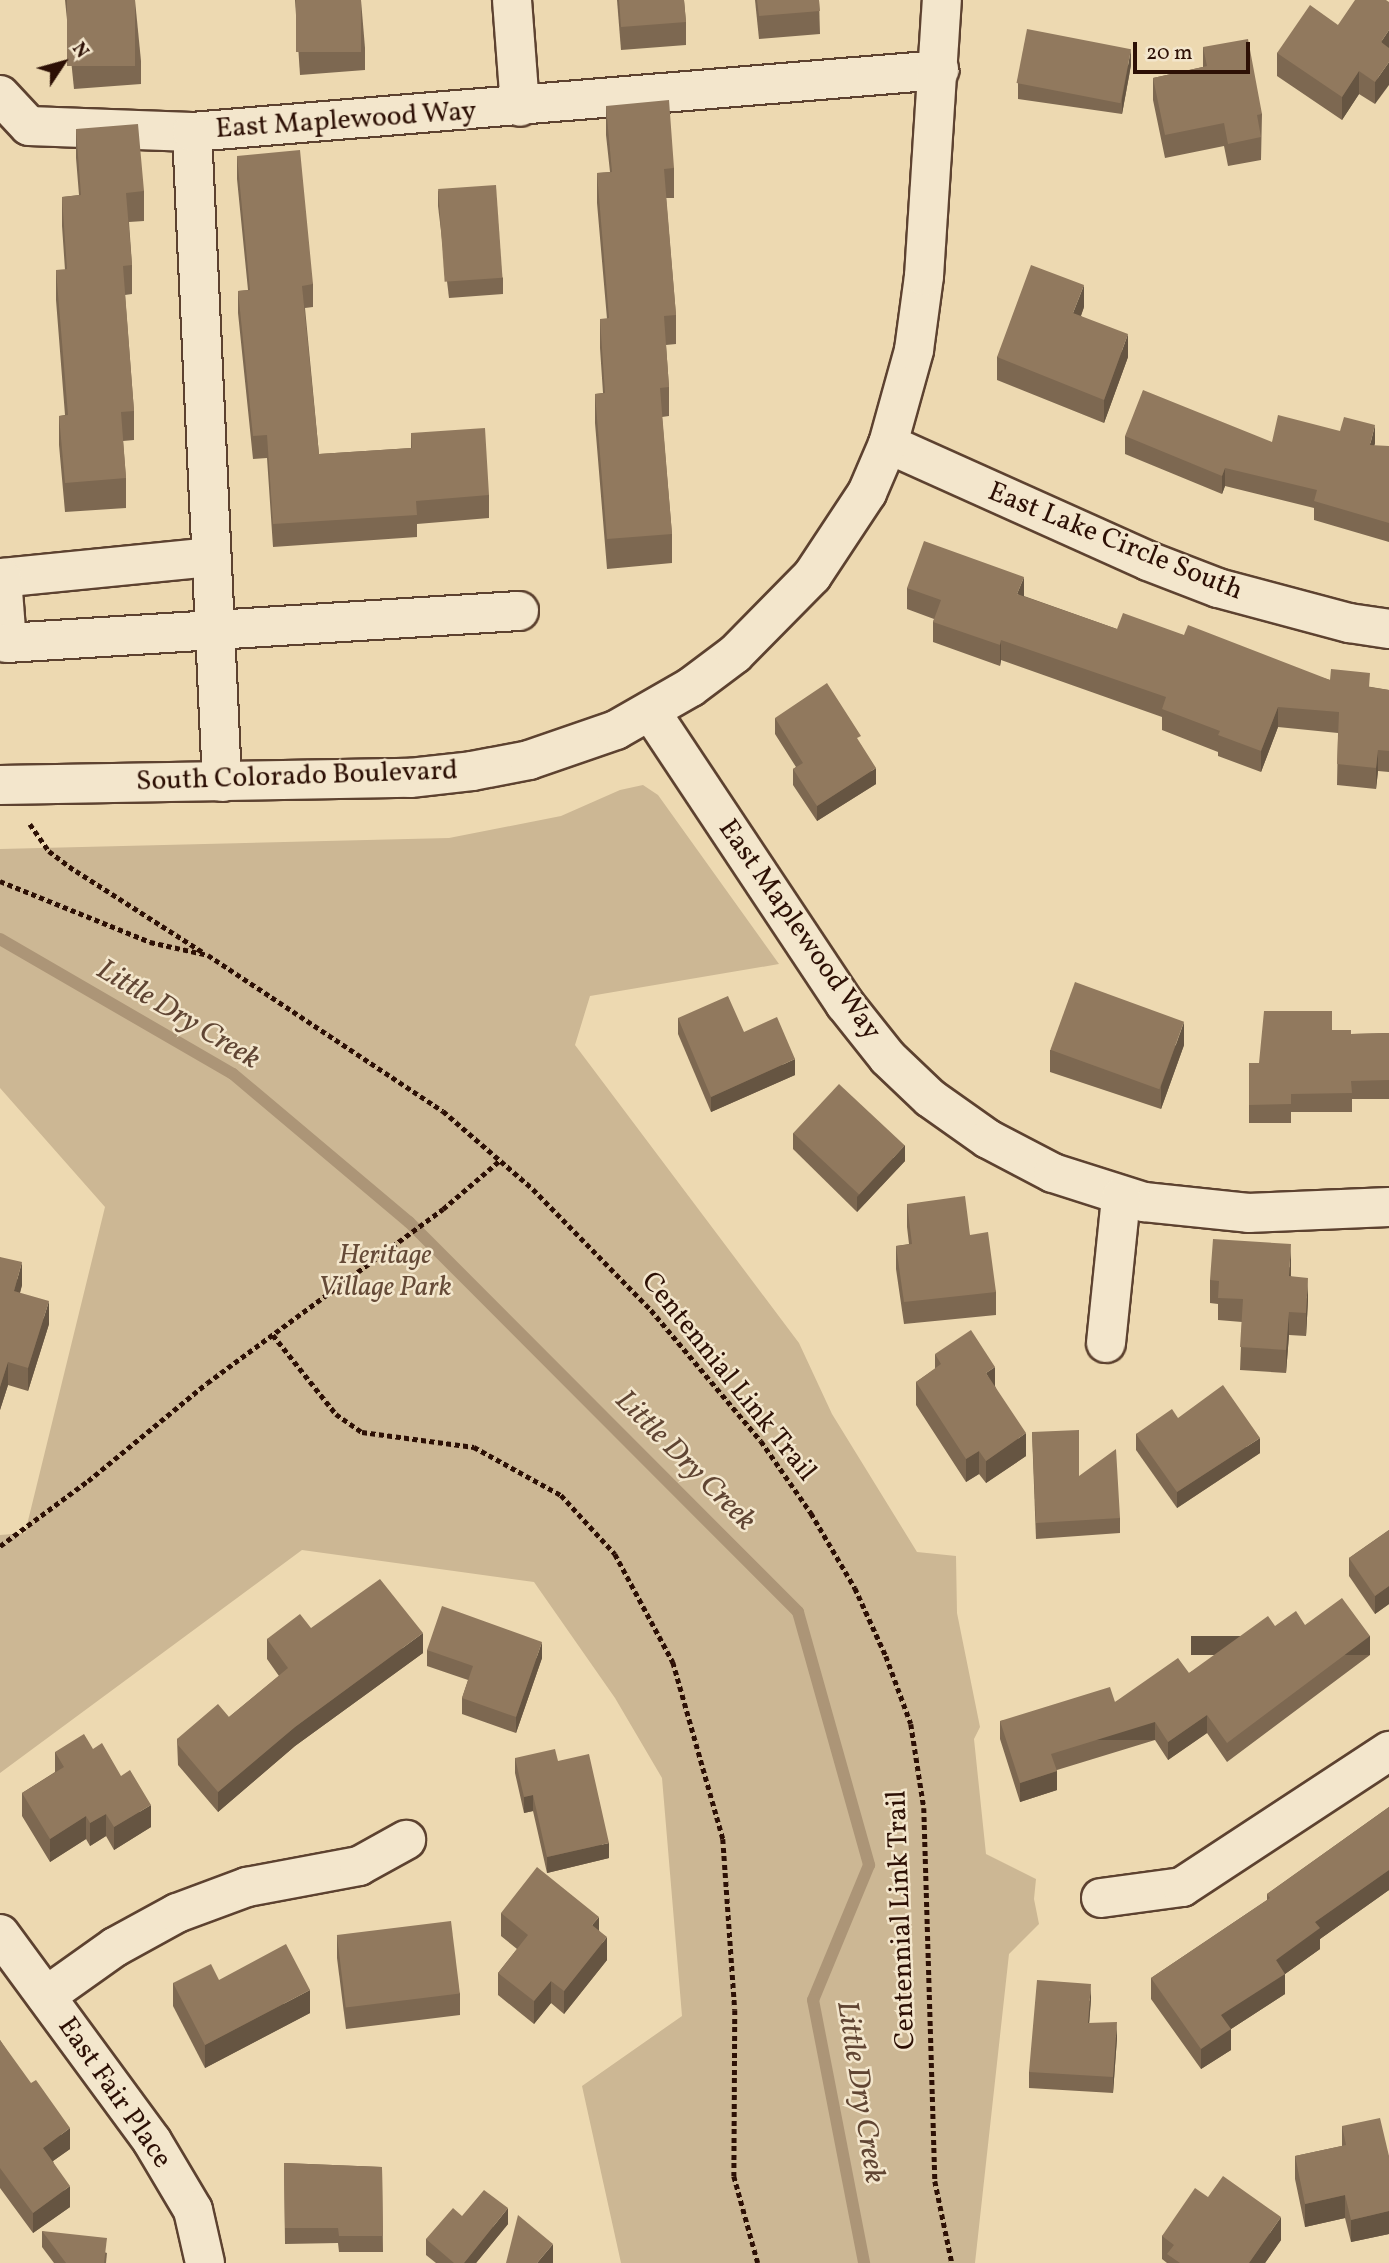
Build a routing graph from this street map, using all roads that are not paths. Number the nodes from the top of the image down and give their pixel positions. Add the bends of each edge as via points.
1 (512, 0) edge
2 (942, 0) edge
3 (939, 70) junction
4 (0, 95) edge
5 (520, 107) junction
6 (192, 132) junction
7 (888, 444) junction
8 (211, 557) junction
9 (519, 611) dead end
10 (1389, 629) edge
11 (215, 631) junction
12 (651, 712) junction
13 (222, 782) junction
14 (10, 785) edge
15 (1121, 1197) junction
16 (1389, 1207) edge
17 (1106, 1343) dead end
18 (1389, 1751) edge
19 (406, 1840) dead end
20 (1101, 1898) dead end
21 (0, 1934) edge
22 (46, 1996) junction
23 (205, 2263) edge

1 - 5 street
2 - 3 street, South Colorado Boulevard
3 - 5 street, East Maplewood Way
3 - 7 street, South Colorado Boulevard via 933,197 914,350
4 - 6 street via 29,126
5 - 6 street, East Maplewood Way
6 - 8 street, East Maplewood Way
7 - 10 street, East Lake Circle South via 1114,547 1219,588 1326,618
7 - 12 street, South Colorado Boulevard via 867,493 812,576 735,654
8 - 11 street, East Maplewood Way
8 - 11 street via 2,578 7,643
9 - 11 street
11 - 13 street, East Maplewood Way
12 - 13 street, South Colorado Boulevard via 578,744 472,771 410,778
12 - 15 street, East Maplewood Way via 845,1004 888,1058 930,1098 988,1139 1054,1173
13 - 14 street, South Colorado Boulevard
15 - 16 street, East Maplewood Way via 1248,1213
15 - 17 street
18 - 20 street via 1182,1887
19 - 22 street via 359,1866 247,1887 177,1913 115,1947
21 - 22 street, East Fair Place
22 - 23 street, East Fair Place via 152,2141 193,2210

